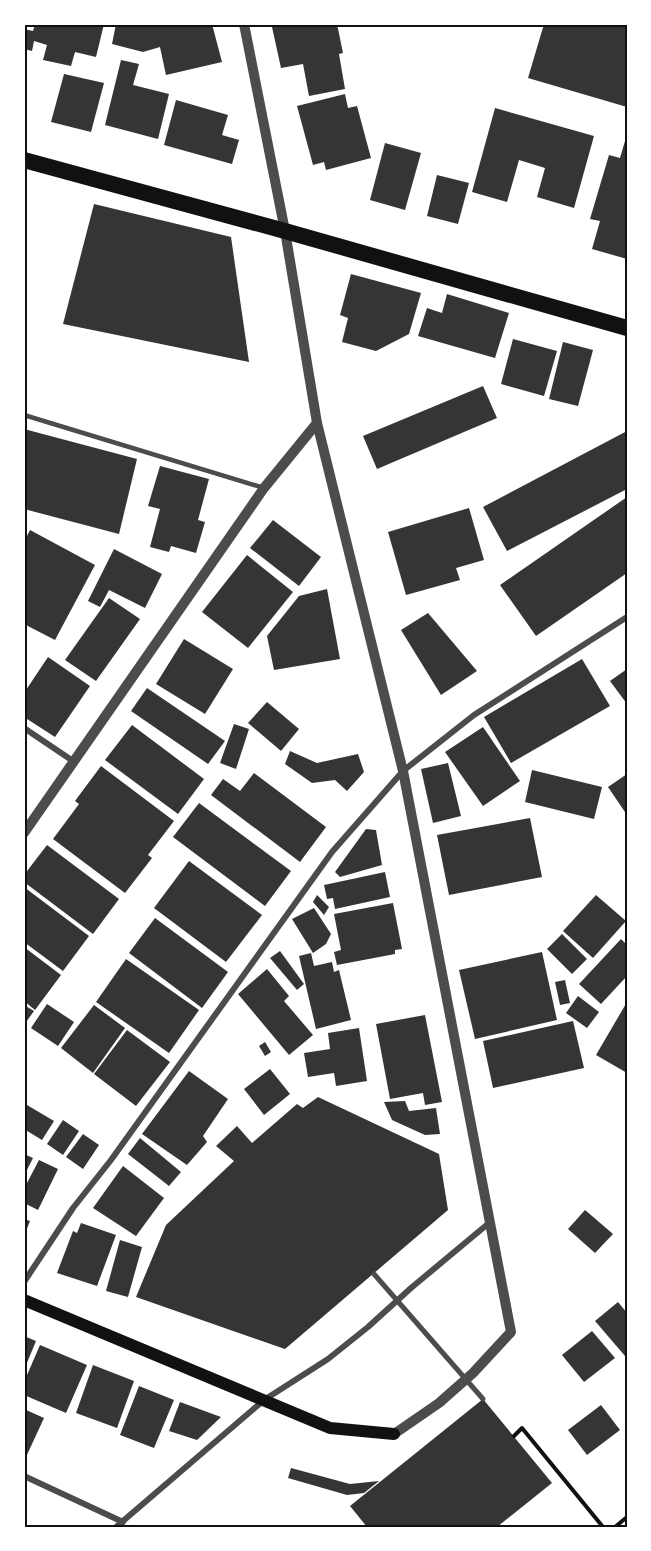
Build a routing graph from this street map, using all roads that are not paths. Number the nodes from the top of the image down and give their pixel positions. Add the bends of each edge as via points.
1 (244, 24) edge
2 (24, 160) edge
3 (285, 231) junction
4 (627, 328) edge
5 (24, 415) edge
6 (317, 423) junction
7 (264, 488) junction
8 (627, 617) edge
9 (24, 728) edge
10 (73, 761) junction
11 (403, 771) junction
12 (24, 833) edge
13 (489, 1223) junction
14 (374, 1274) dead end
15 (24, 1282) edge
16 (24, 1300) edge
17 (483, 1399) dead end
18 (264, 1400) junction
19 (394, 1434) joint
20 (24, 1476) edge
21 (123, 1522) junction
22 (116, 1527) edge

1 - 3 street
2 - 3 highway
3 - 4 highway
3 - 6 street
5 - 7 lane
6 - 7 street
6 - 11 street
7 - 10 street
8 - 11 street via 474,715
9 - 10 street
10 - 12 street
11 - 13 street
11 - 15 street via 332,852 73,1208
13 - 18 street via 368,1327
13 - 19 street via 511,1332 439,1403
14 - 17 street
16 - 18 main road
18 - 19 main road via 330,1428
18 - 21 street
20 - 21 street
21 - 22 street

